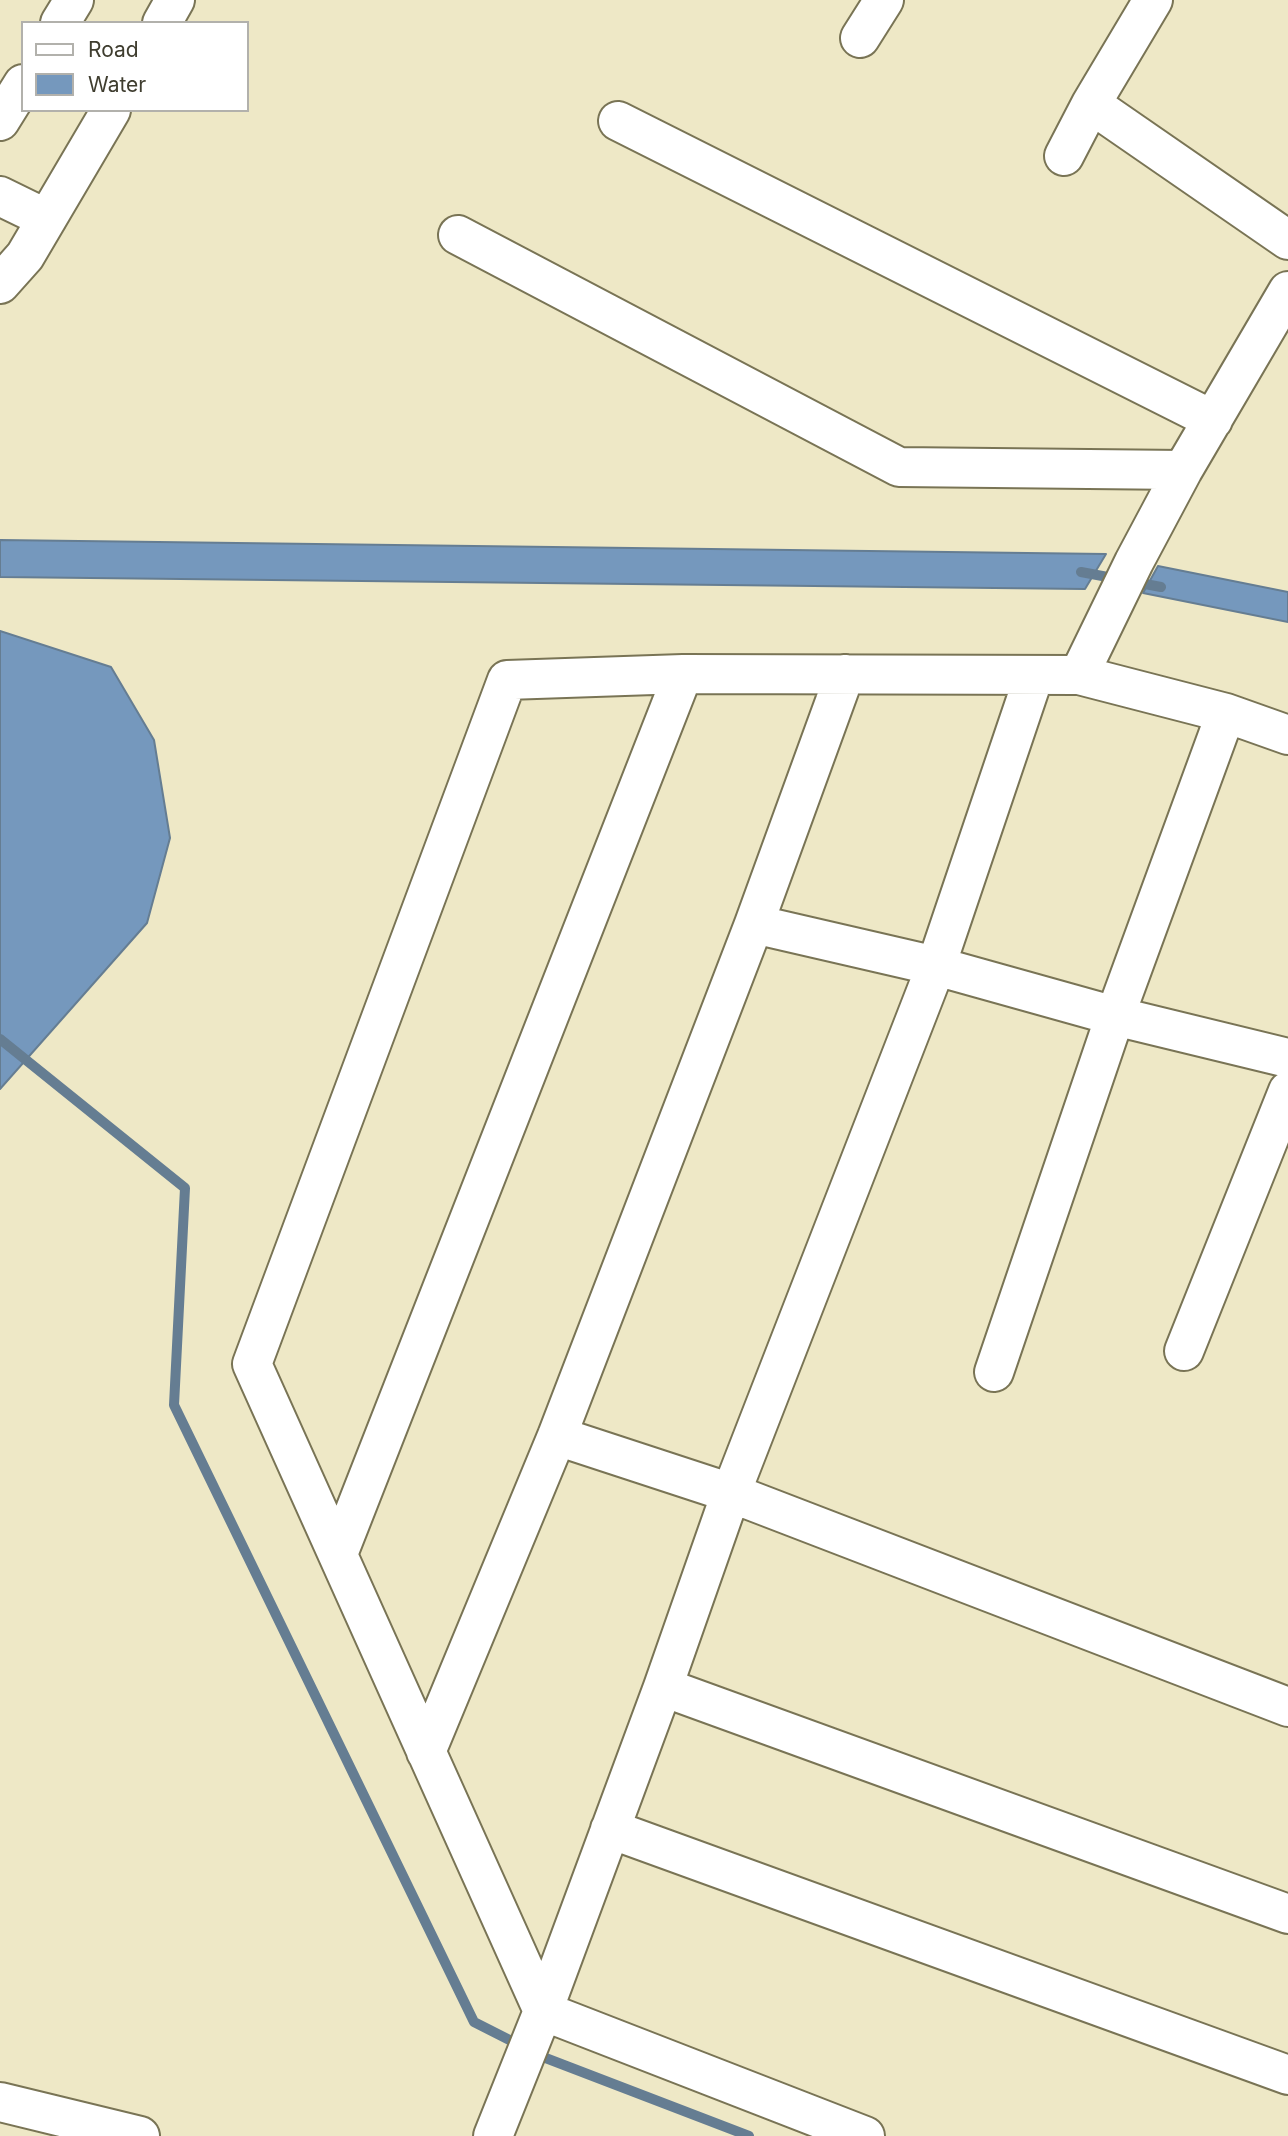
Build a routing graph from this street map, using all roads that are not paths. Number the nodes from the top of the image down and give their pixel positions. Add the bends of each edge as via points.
1 (74, 0) edge
2 (175, 0) edge
3 (884, 0) edge
4 (1153, 0) edge
5 (61, 21) edge
6 (163, 21) edge
7 (860, 38) dead end
8 (21, 87) edge
9 (1091, 104) junction
10 (110, 112) edge
11 (0, 121) edge
12 (618, 121) dead end
13 (1064, 156) dead end
14 (0, 196) edge
15 (47, 219) junction
16 (458, 235) dead end
17 (1288, 240) edge
18 (0, 284) edge
19 (1288, 291) edge
20 (1213, 420) junction
21 (1183, 470) junction
22 (683, 674) junction
23 (845, 674) junction
24 (1079, 675) junction
25 (1034, 676) junction
26 (1226, 713) junction
27 (1288, 735) edge
28 (754, 924) junction
29 (936, 965) junction
30 (1115, 1016) junction
31 (1288, 1058) edge
32 (1288, 1091) edge
33 (1184, 1351) dead end
34 (994, 1372) dead end
35 (557, 1436) junction
36 (732, 1493) junction
37 (338, 1554) junction
38 (663, 1687) junction
39 (1288, 1707) edge
40 (426, 1752) junction
41 (610, 1829) junction
42 (1288, 1914) edge
43 (542, 2011) junction
44 (1288, 2075) edge
45 (0, 2102) edge
46 (64, 2127) edge
47 (140, 2136) edge
48 (493, 2136) edge
49 (865, 2136) edge

1 - 5 street
2 - 6 street
3 - 7 street
4 - 9 street
8 - 11 street
9 - 13 street
9 - 17 street
10 - 15 street
12 - 20 street
14 - 15 street
15 - 18 street via 25,256
16 - 21 street via 900,467
19 - 20 street
20 - 21 street
21 - 24 street
22 - 23 street
22 - 37 street
22 - 37 street via 507,680 251,1364
23 - 25 street
23 - 28 street
24 - 25 street
24 - 26 street
25 - 29 street
26 - 27 street
26 - 30 street
28 - 29 street
28 - 35 street
29 - 30 street
29 - 36 street
30 - 31 street
30 - 34 street
32 - 33 street
35 - 36 street
35 - 40 street
36 - 38 street
36 - 39 street
37 - 40 street
38 - 41 street
38 - 42 street
40 - 43 street
41 - 43 street
41 - 44 street
43 - 48 street
43 - 49 street
45 - 46 street
46 - 47 street

